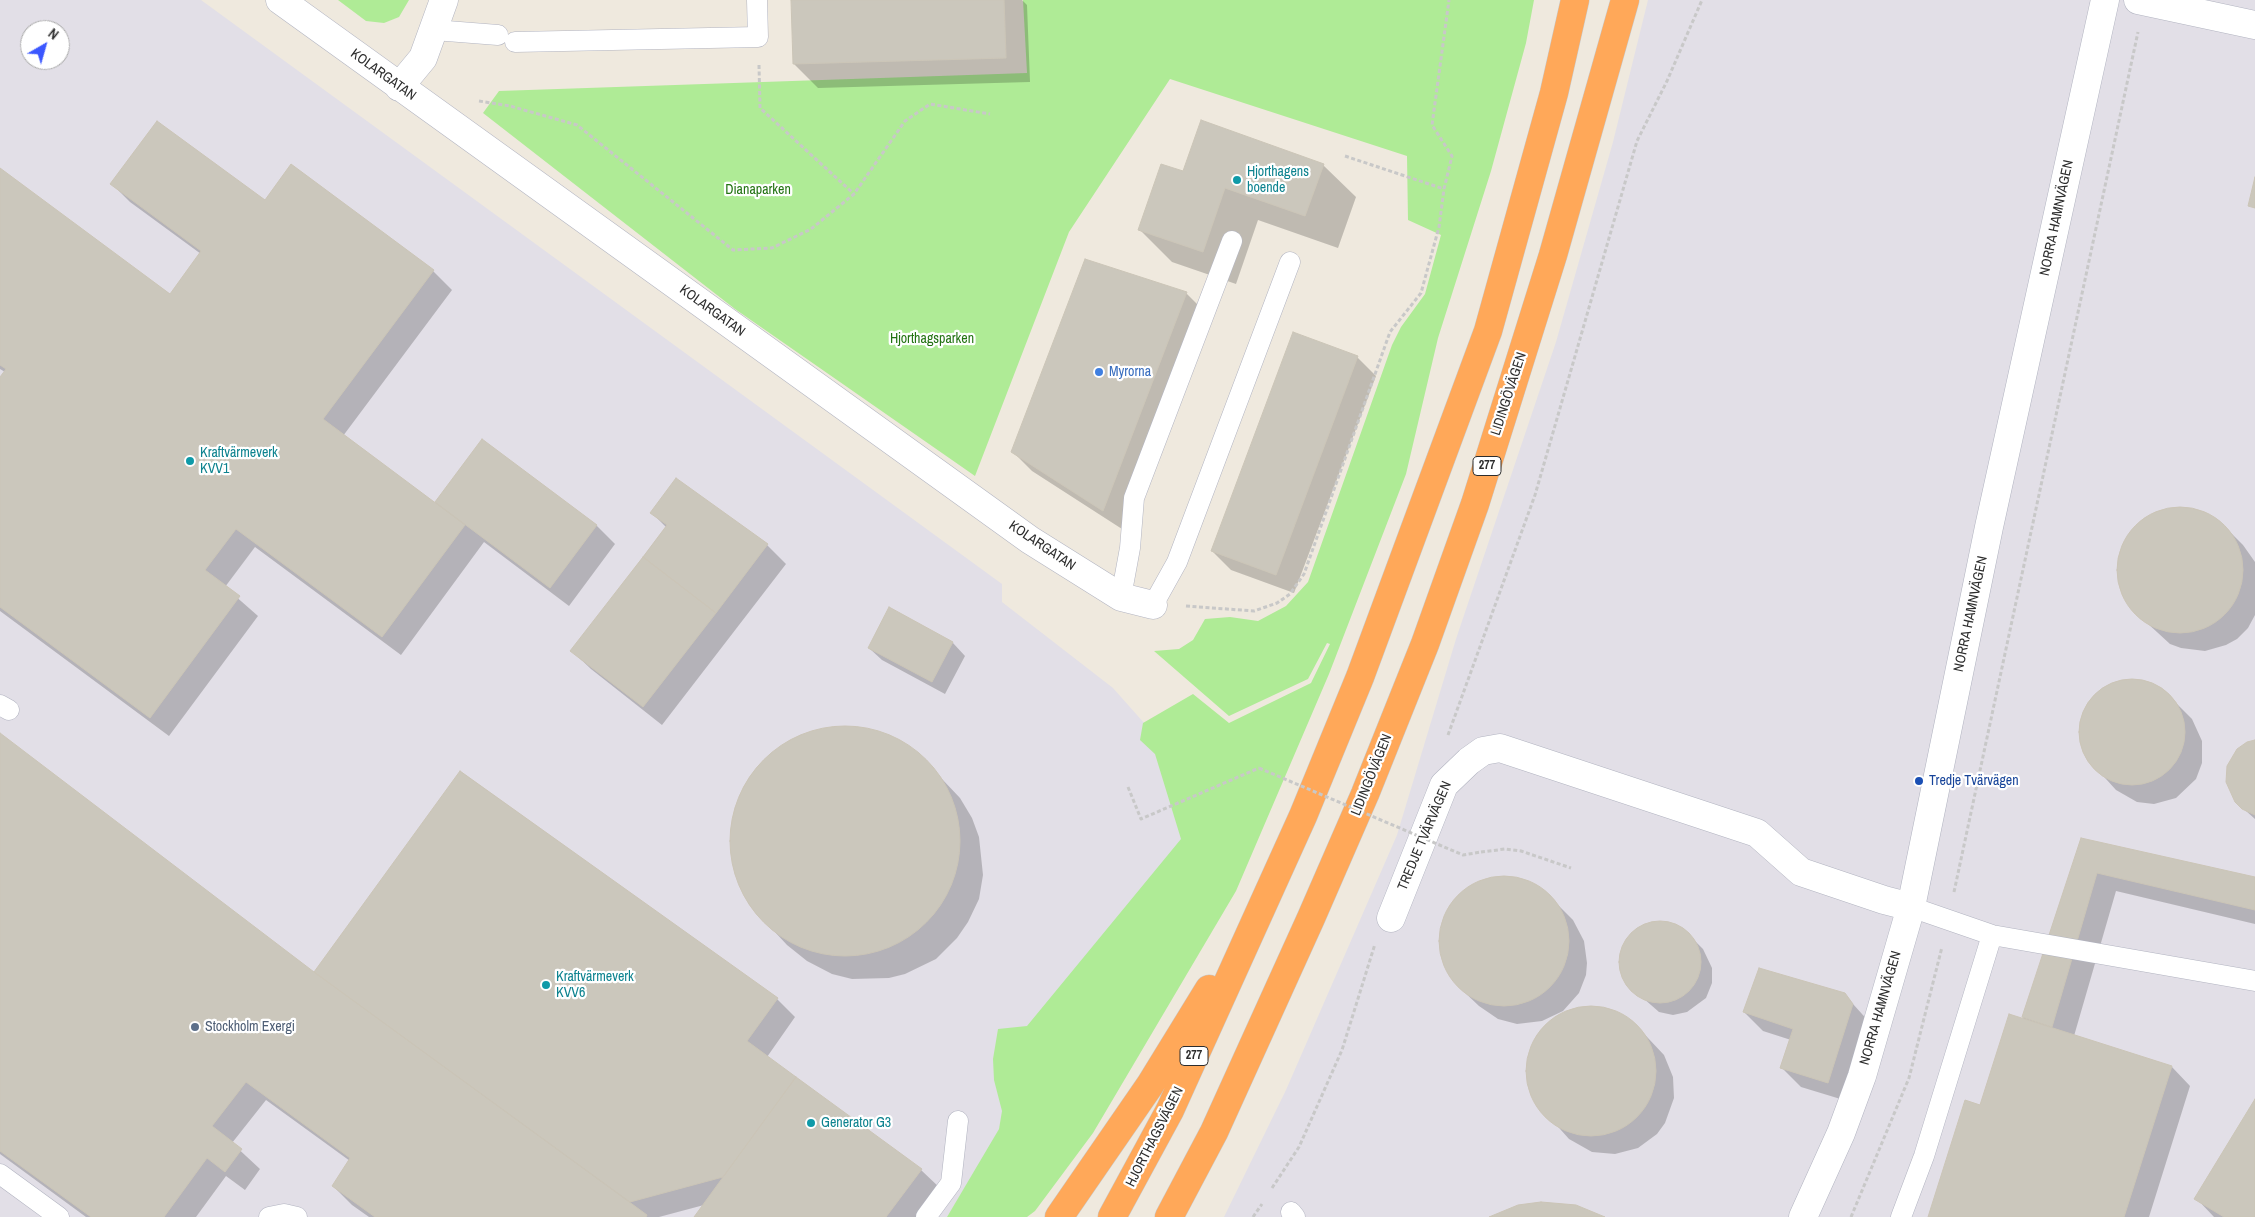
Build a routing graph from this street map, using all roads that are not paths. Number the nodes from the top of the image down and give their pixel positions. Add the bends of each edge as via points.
1 (280, 0) edge
2 (444, 0) edge
3 (757, 0) edge
4 (1575, 0) edge
5 (1625, 0) edge
6 (2105, 0) edge
7 (2141, 1) edge
8 (2255, 25) edge
9 (434, 30) junction
10 (399, 88) junction
11 (1232, 241) dead end
12 (1290, 262) dead end
13 (1121, 598) junction
14 (1153, 605) joint
15 (1270, 892) junction
16 (1911, 907) junction
17 (1385, 927) road end
18 (1992, 935) junction
19 (2255, 981) edge
20 (958, 1121) dead end
21 (0, 1174) edge
22 (59, 1217) edge
23 (269, 1217) edge
24 (297, 1217) edge
25 (926, 1217) edge
26 (1059, 1217) edge
27 (1112, 1217) edge
28 (1169, 1217) edge
29 (1803, 1217) edge
30 (1901, 1217) edge

1 - 10 street, KOLARGATAN
2 - 9 street
3 - 9 lane via 758,37 507,39
4 - 15 highway, 277 via 1554,93 1488,330 1360,677
5 - 28 highway, LIDINGÖVÄGEN / 277 via 1553,256 1475,504 1422,653 1311,918 1214,1132
6 - 16 street, NORRA HAMNVÄGEN via 1989,528
7 - 8 street
9 - 10 street via 423,58
10 - 13 street, KOLARGATAN via 1030,540
11 - 13 lane via 1134,498
12 - 14 lane via 1176,562
13 - 14 street, KOLARGATAN
15 - 26 highway via 1150,1085
15 - 27 highway, HJORTHAGSVÄGEN / 277 via 1170,1110
16 - 17 street, TREDJE TVÄRVÄGEN via 1801,872 1757,833 1500,748 1483,751 1444,785
16 - 18 lane
16 - 29 street, NORRA HAMNVÄGEN via 1862,1076 1841,1133
18 - 19 lane
18 - 30 lane via 1924,1156
20 - 25 lane via 951,1183
21 - 22 lane
23 - 24 lane via 284,1214

